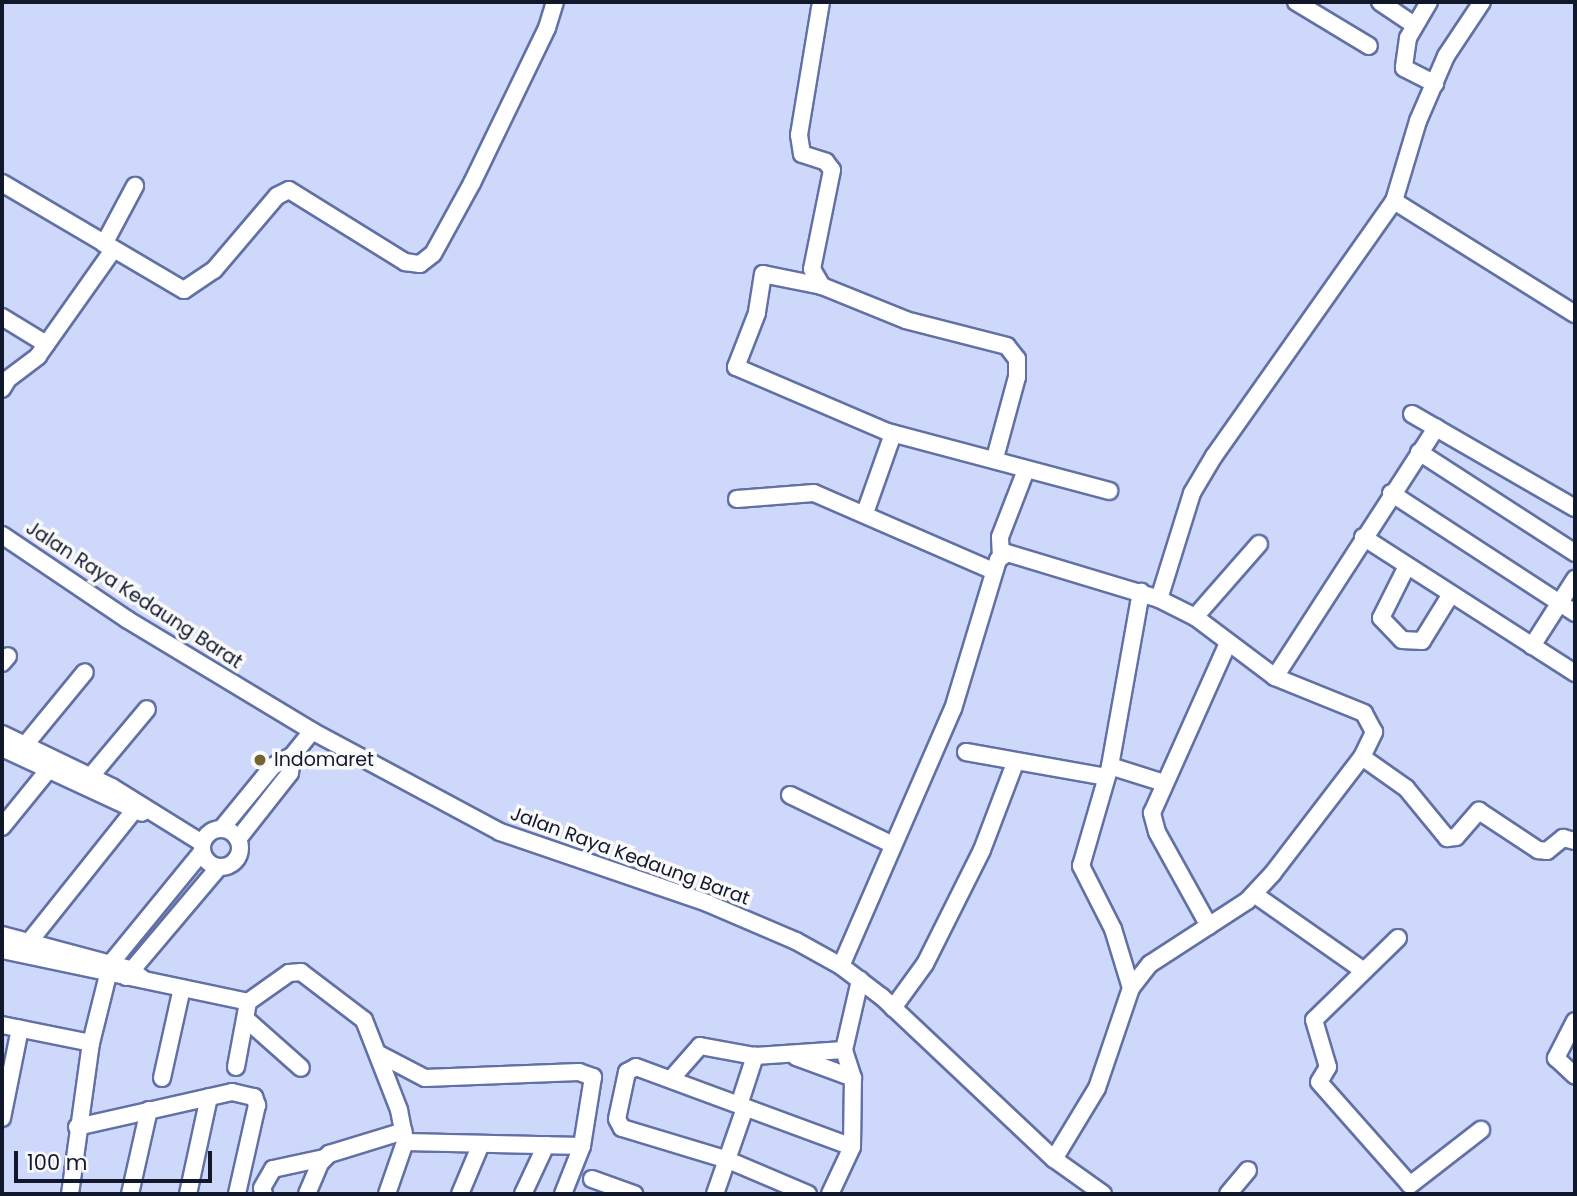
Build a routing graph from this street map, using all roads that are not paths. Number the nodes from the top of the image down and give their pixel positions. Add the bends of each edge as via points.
1 (555, 2) edge
2 (821, 2) edge
3 (1296, 2) edge
4 (1380, 2) edge
5 (1429, 2) edge
6 (1482, 2) edge
7 (1413, 24) junction
8 (1369, 46) dead end
9 (1435, 84) junction
10 (2, 183) edge
11 (135, 187) dead end
12 (1394, 201) junction
13 (108, 247) junction
14 (822, 286) junction
15 (1575, 314) edge
16 (2, 317) edge
17 (46, 344) junction
18 (2, 389) edge
19 (1412, 414) dead end
20 (1436, 428) junction
21 (892, 433) junction
22 (1419, 452) junction
23 (995, 458) junction
24 (1026, 470) junction
25 (1109, 491) dead end
26 (1391, 494) junction
27 (737, 499) dead end
28 (1575, 508) edge
29 (865, 513) junction
30 (2, 535) edge
31 (1363, 537) junction
32 (1259, 544) dead end
33 (1575, 553) edge
34 (997, 564) junction
35 (1407, 566) junction
36 (1575, 579) edge
37 (1141, 592) junction
38 (1451, 594) junction
39 (1159, 599) junction
40 (1559, 603) junction
41 (1575, 612) edge
42 (1195, 617) junction
43 (1227, 645) junction
44 (1532, 646) junction
45 (85, 672) dead end
46 (1575, 673) edge
47 (1275, 677) junction
48 (147, 709) dead end
49 (312, 731) junction
50 (2, 734) edge
51 (25, 745) junction
52 (2, 748) edge
53 (966, 752) dead end
54 (292, 756) junction
55 (1362, 757) junction
56 (1015, 763) junction
57 (51, 766) junction
58 (1108, 771) junction
59 (91, 776) junction
60 (1164, 783) junction
61 (789, 795) dead end
62 (137, 807) junction
63 (2, 827) edge
64 (222, 828) junction
65 (238, 839) junction
66 (1575, 841) edge
67 (891, 844) junction
68 (202, 847) junction
69 (219, 867) junction
70 (1254, 894) junction
71 (1209, 926) junction
72 (2, 935) edge
73 (1398, 938) dead end
74 (130, 940) junction
75 (29, 942) junction
76 (2, 950) edge
77 (146, 950) junction
78 (841, 966) junction
79 (109, 969) junction
80 (1364, 971) junction
81 (132, 975) junction
82 (860, 980) junction
83 (183, 988) junction
84 (1131, 988) junction
85 (248, 1002) junction
86 (888, 1002) junction
87 (852, 1018) junction
88 (247, 1020) junction
89 (1575, 1021) edge
90 (2, 1025) edge
91 (20, 1029) junction
92 (91, 1043) junction
93 (375, 1043) junction
94 (844, 1050) junction
95 (791, 1055) junction
96 (755, 1056) junction
97 (236, 1066) dead end
98 (301, 1068) dead end
99 (1575, 1076) edge
100 (853, 1078) junction
101 (162, 1079) dead end
102 (671, 1079) junction
103 (209, 1097) junction
104 (742, 1106) junction
105 (149, 1110) junction
106 (2, 1118) edge
107 (77, 1127) junction
108 (1481, 1130) dead end
109 (405, 1136) junction
110 (481, 1144) junction
111 (546, 1145) junction
112 (582, 1146) junction
113 (852, 1147) junction
114 (324, 1158) junction
115 (1054, 1158) junction
116 (728, 1160) junction
117 (1248, 1171) dead end
118 (592, 1179) dead end
119 (70, 1194) edge
120 (130, 1194) edge
121 (188, 1194) edge
122 (237, 1194) edge
123 (264, 1194) edge
124 (307, 1194) edge
125 (387, 1194) edge
126 (460, 1194) edge
127 (523, 1194) edge
128 (563, 1194) edge
129 (634, 1194) edge
130 (715, 1194) edge
131 (808, 1194) edge
132 (830, 1194) edge
133 (1103, 1194) edge
134 (1228, 1194) edge

1 - 13 street via 547,28 472,183 433,254 419,264 405,262 289,190 277,196 214,270 187,291
2 - 14 street via 799,135 800,152 829,163 832,170 812,269
3 - 8 street
4 - 7 street
5 - 7 street
6 - 9 street via 1464,24
7 - 9 street via 1404,68
9 - 12 street
10 - 13 street
11 - 13 street
12 - 15 street
12 - 39 street via 1192,493
13 - 17 street
14 - 21 street via 764,274 757,313 736,367
14 - 23 street via 906,320 1007,346 1017,359 1017,377
16 - 17 street
17 - 18 street
19 - 20 street
20 - 22 street
20 - 28 street
21 - 23 street
21 - 29 street
22 - 26 street
22 - 33 street
23 - 24 street
24 - 25 street
24 - 34 street via 1000,537
26 - 31 street
26 - 40 street
27 - 29 street via 814,493
29 - 34 street
30 - 49 street, Jalan Raya Kedaung Barat via 128,621
31 - 35 street
31 - 47 street
32 - 42 street
34 - 37 street via 1007,553
34 - 67 street via 953,709
35 - 38 street
35 - 38 street via 1381,618 1402,640 1422,641
36 - 40 street
37 - 39 street
37 - 58 street
38 - 44 street
39 - 42 street
40 - 41 street
40 - 44 street
42 - 43 street
43 - 47 street
43 - 60 street
44 - 46 street
45 - 51 street
47 - 55 street via 1364,713 1374,732
48 - 59 street
49 - 54 street
49 - 78 street, Jalan Raya Kedaung Barat via 500,832 707,903
50 - 51 street
51 - 57 street
52 - 57 street
53 - 56 street
54 - 64 street via 273,766
54 - 65 street via 290,773
55 - 66 street via 1406,788 1447,838 1456,838 1479,811 1538,850 1546,851 1563,838
55 - 70 street
56 - 58 street
56 - 86 street via 982,850 925,964
57 - 59 street
57 - 62 street
57 - 63 street
58 - 60 street
58 - 84 street via 1082,866 1113,929
59 - 62 street
60 - 71 street via 1152,813 1157,832
61 - 67 street
62 - 68 street
62 - 75 street
64 - 65 street
64 - 68 street via 209,832
65 - 69 street via 237,858
67 - 78 street
68 - 69 street
68 - 74 street
69 - 77 street
70 - 71 street
70 - 80 street
71 - 84 street via 1150,964
72 - 75 street
73 - 80 street
74 - 77 street
74 - 79 street
75 - 79 street
76 - 79 street
77 - 81 street
78 - 82 street, Jalan Raya Kedaung Barat
79 - 81 street
79 - 92 street
80 - 108 street via 1314,1020 1328,1067 1319,1082 1410,1185
81 - 83 street
82 - 86 street, Jalan Raya Kedaung Barat
82 - 87 street
83 - 85 street
83 - 101 street
84 - 115 street via 1097,1088
85 - 88 street
85 - 93 street via 289,974 301,972 364,1020
86 - 87 street
86 - 115 street, Jalan Raya Kedaung Barat
87 - 94 street
88 - 97 street
88 - 98 street
89 - 99 street via 1556,1058
90 - 91 street
91 - 92 street
91 - 106 street
92 - 107 street
93 - 109 street
93 - 112 street via 425,1078 579,1072 593,1077
94 - 95 street
94 - 100 street
95 - 96 street
95 - 100 street
96 - 102 street via 700,1046
96 - 104 street
100 - 113 street
102 - 104 street
102 - 116 street via 630,1069 618,1124
103 - 105 street
103 - 121 street
103 - 122 street via 246,1094 254,1097 257,1105
104 - 113 street
104 - 116 street
105 - 107 street
105 - 120 street
107 - 119 street
109 - 110 street
109 - 114 street
109 - 125 street
110 - 111 street
110 - 126 street
111 - 112 street
111 - 127 street
112 - 128 street
113 - 132 street
114 - 123 street via 273,1169 262,1188
114 - 124 street
115 - 133 street, Jalan Raya Kedaung Barat
116 - 130 street
116 - 131 street
117 - 134 street
118 - 129 street

